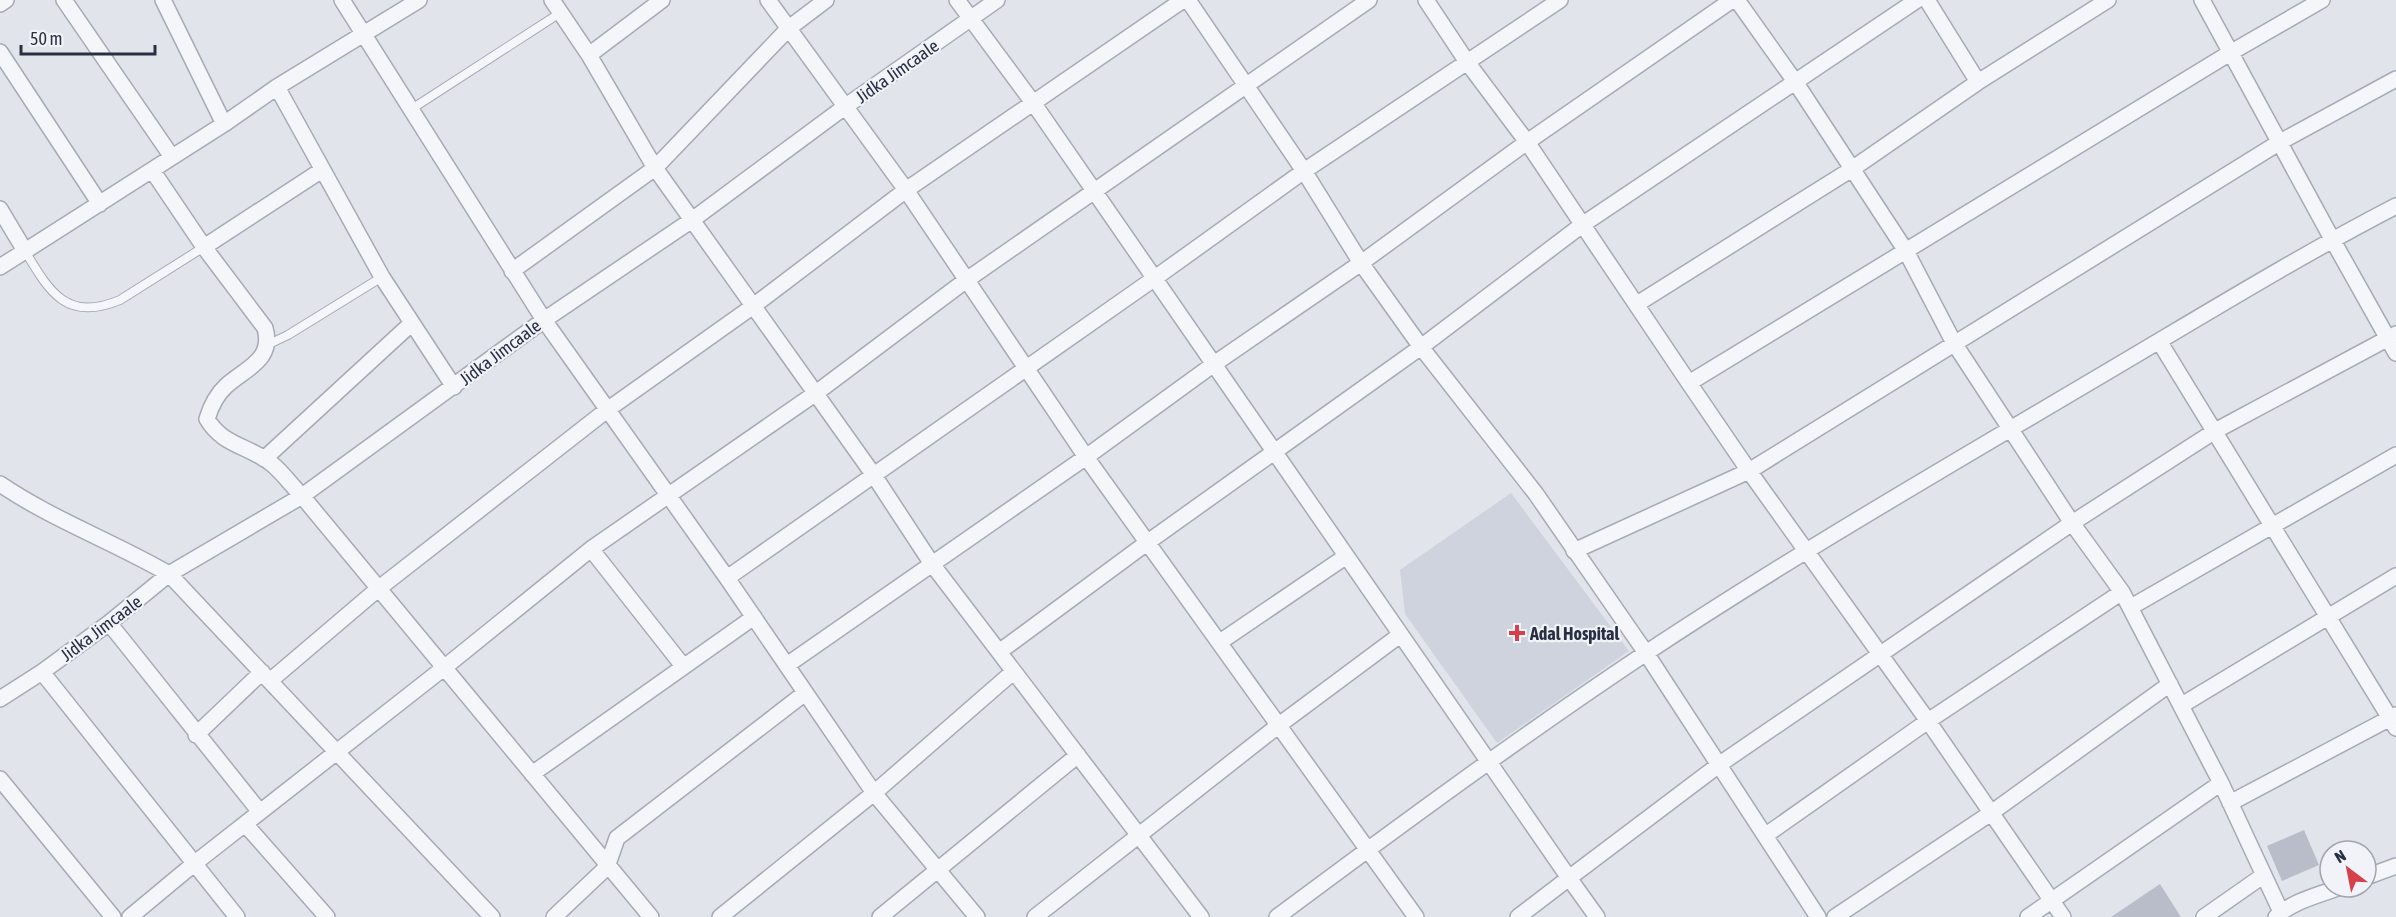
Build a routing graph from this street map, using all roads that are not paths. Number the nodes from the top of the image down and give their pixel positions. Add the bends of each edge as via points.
1 (6, 0) edge
2 (64, 0) edge
3 (163, 0) edge
4 (342, 0) edge
5 (662, 0) edge
6 (768, 0) edge
7 (826, 0) edge
8 (957, 0) edge
9 (997, 0) edge
10 (1183, 0) edge
11 (1188, 0) edge
12 (1369, 0) edge
13 (1426, 0) edge
14 (1560, 0) edge
15 (1735, 0) edge
16 (1917, 0) edge
17 (1926, 0) edge
18 (2108, 0) edge
19 (2202, 0) edge
20 (2322, 0) edge
21 (414, 1) edge
22 (0, 4) edge
23 (556, 7) edge
24 (972, 19) junction
25 (789, 28) junction
26 (363, 36) junction
27 (0, 52) edge
28 (2230, 53) junction
29 (589, 55) junction
30 (1467, 62) junction
31 (2396, 79) edge
32 (1796, 82) junction
33 (1978, 82) junction
34 (1246, 86) junction
35 (277, 87) junction
36 (1034, 104) junction
37 (846, 106) junction
38 (410, 111) junction
39 (224, 124) junction
40 (1527, 142) junction
41 (2280, 142) junction
42 (172, 157) junction
43 (655, 168) junction
44 (1852, 168) junction
45 (152, 170) junction
46 (322, 170) junction
47 (1304, 171) junction
48 (906, 190) junction
49 (1094, 190) junction
50 (100, 204) junction
51 (2396, 206) edge
52 (0, 208) edge
53 (692, 220) junction
54 (1582, 225) junction
55 (2332, 239) junction
56 (204, 247) junction
57 (25, 251) junction
58 (1906, 251) junction
59 (1361, 262) junction
60 (0, 267) edge
61 (512, 271) junction
62 (382, 277) junction
63 (1155, 278) junction
64 (965, 280) junction
65 (1637, 303) junction
66 (752, 307) junction
67 (544, 320) junction
68 (412, 323) junction
69 (2392, 336) edge
70 (2159, 342) junction
71 (1953, 343) junction
72 (267, 345) junction
73 (1421, 346) junction
74 (2396, 352) edge
75 (1214, 364) junction
76 (1026, 367) junction
77 (1689, 383) junction
78 (454, 387) junction
79 (816, 393) junction
80 (607, 410) junction
81 (2011, 428) junction
82 (2215, 430) junction
83 (1273, 452) junction
84 (2396, 455) edge
85 (1086, 457) junction
86 (264, 459) junction
87 (1749, 471) junction
88 (873, 474) junction
89 (0, 484) edge
90 (666, 495) junction
91 (302, 496) junction
92 (2072, 523) junction
93 (2272, 526) junction
94 (1148, 542) junction
95 (591, 549) junction
96 (1574, 551) junction
97 (1806, 552) junction
98 (1346, 557) junction
99 (932, 564) junction
100 (170, 574) junction
101 (2396, 576) edge
102 (727, 578) junction
103 (378, 589) junction
104 (2122, 592) junction
105 (2131, 607) junction
106 (754, 617) junction
107 (2328, 620) junction
108 (109, 623) junction
109 (1400, 635) junction
110 (1220, 642) junction
111 (999, 652) junction
112 (1646, 653) junction
113 (1880, 654) junction
114 (787, 665) junction
115 (683, 666) junction
116 (445, 667) junction
117 (42, 672) junction
118 (1013, 672) junction
119 (267, 676) junction
120 (2170, 684) junction
121 (805, 693) junction
122 (1, 695) edge
123 (2182, 705) junction
124 (1928, 721) junction
125 (2394, 721) edge
126 (1279, 725) junction
127 (196, 735) junction
128 (336, 753) junction
129 (1078, 755) junction
130 (1490, 763) junction
131 (1720, 764) junction
132 (532, 774) junction
133 (0, 779) edge
134 (2221, 783) junction
135 (874, 793) junction
136 (2230, 803) junction
137 (260, 813) junction
138 (1991, 813) junction
139 (245, 824) junction
140 (1139, 834) junction
141 (1766, 835) junction
142 (1367, 850) junction
143 (195, 862) junction
144 (2396, 866) edge
145 (608, 867) junction
146 (939, 868) junction
147 (2378, 873) edge
148 (2264, 875) junction
149 (1569, 878) junction
150 (2318, 897) edge
151 (2051, 901) junction
152 (1193, 914) edge
153 (2279, 914) edge
154 (113, 917) edge
155 (130, 917) edge
156 (237, 917) edge
157 (327, 917) edge
158 (492, 917) edge
159 (554, 917) edge
160 (651, 917) edge
161 (720, 917) edge
162 (880, 917) edge
163 (977, 917) edge
164 (1035, 917) edge
165 (1277, 917) edge
166 (1416, 917) edge
167 (1518, 917) edge
168 (1597, 917) edge
169 (1818, 917) edge
170 (1835, 917) edge
171 (2028, 917) edge
172 (2063, 917) edge
173 (2204, 917) edge

1 - 22 street
2 - 42 street
3 - 39 street
4 - 26 street
5 - 29 street
6 - 25 street
7 - 25 street
8 - 24 street
9 - 24 street, Jidka Jimcaale
10 - 36 street
11 - 34 street
12 - 34 street
13 - 30 street
14 - 30 street
15 - 32 street
15 - 40 street
16 - 32 street
17 - 33 street
18 - 33 street
19 - 28 street
20 - 28 street
21 - 26 street
23 - 29 street
23 - 38 lane
24 - 36 street
24 - 37 street, Jidka Jimcaale
25 - 37 street
25 - 43 street
26 - 35 street
26 - 38 street
27 - 50 street
28 - 41 street
28 - 58 street
29 - 43 street
30 - 40 street
30 - 47 street
31 - 41 street
32 - 44 street
32 - 54 street
33 - 44 street
34 - 47 street
34 - 49 street
35 - 39 street
35 - 46 street
36 - 48 street
36 - 49 street
37 - 48 street
37 - 53 street, Jidka Jimcaale
38 - 61 street
39 - 42 street
40 - 54 street
40 - 59 street
41 - 55 street
41 - 71 street
42 - 45 street
43 - 53 street
43 - 61 street
44 - 58 street
44 - 65 street
45 - 50 street
45 - 56 street
46 - 56 street
46 - 62 street
47 - 59 street
47 - 63 street
48 - 64 street
48 - 66 street
49 - 63 street
49 - 64 street
50 - 57 street
51 - 55 street
52 - 57 street
53 - 66 street
53 - 67 street, Jidka Jimcaale
54 - 65 street
54 - 73 street
55 - 69 street
55 - 70 street
56 - 57 lane via 120,300 87,309 69,304 53,293
56 - 72 street via 265,328
57 - 60 street
58 - 71 street
58 - 77 street
59 - 73 street
59 - 75 street
61 - 67 street
62 - 68 street
62 - 72 lane
63 - 75 street
63 - 76 street
64 - 76 street
64 - 79 street
65 - 77 street
66 - 79 street
66 - 80 street
67 - 78 street, Jidka Jimcaale
67 - 80 street
68 - 78 street
68 - 86 street
69 - 74 street
69 - 82 street
70 - 81 street
70 - 82 street
71 - 81 street
71 - 87 street
72 - 86 street via 260,359 224,387 207,419 214,432
73 - 83 street
73 - 96 street via 1536,494
75 - 83 street
75 - 85 street
76 - 85 street
76 - 88 street
77 - 87 street
78 - 91 street, Jidka Jimcaale
79 - 88 street
79 - 90 street
80 - 90 street
80 - 103 street
81 - 92 street
81 - 97 street
82 - 92 street
82 - 93 street
83 - 94 street
83 - 98 street
84 - 93 street
85 - 94 street
85 - 99 street
86 - 91 street
87 - 96 street
87 - 97 street
88 - 99 street
88 - 102 street
89 - 100 street
90 - 95 street
90 - 102 street
91 - 100 street, Jidka Jimcaale
91 - 103 street
92 - 104 street
92 - 113 street
93 - 105 street
93 - 107 street
94 - 110 street
94 - 111 street
95 - 115 street
95 - 116 street
96 - 112 street
97 - 112 street
97 - 113 street
98 - 109 street
98 - 110 street
99 - 111 street
99 - 114 street
100 - 108 street, Jidka Jimcaale
100 - 119 street
101 - 107 street
102 - 106 street
103 - 116 street
103 - 119 street
104 - 105 street
104 - 124 street
105 - 120 street
106 - 114 street
106 - 115 street
107 - 123 street
107 - 125 street
108 - 117 street, Jidka Jimcaale
108 - 127 street
109 - 126 street
109 - 130 street
110 - 126 street
111 - 118 street
112 - 130 street
112 - 131 street
113 - 124 street
113 - 131 street
114 - 121 street
115 - 132 street
116 - 128 street
116 - 132 street
117 - 122 street, Jidka Jimcaale
117 - 143 street
118 - 129 street
118 - 135 street
119 - 127 street
119 - 128 street
120 - 123 street
120 - 138 street
121 - 135 street
121 - 145 street via 617,838
123 - 134 street
124 - 138 street
124 - 141 street
125 - 136 street
126 - 140 street
126 - 142 street
127 - 137 street
128 - 137 street
128 - 158 street
129 - 140 street
129 - 146 street
130 - 142 street
130 - 149 street
131 - 141 street
131 - 149 street
132 - 145 street
133 - 154 street
134 - 136 street
134 - 151 street
135 - 146 street
135 - 161 street
136 - 148 street
137 - 139 street
138 - 151 street
138 - 170 street
139 - 143 street
139 - 157 street
140 - 152 street
140 - 164 street
141 - 169 street
142 - 165 street
142 - 166 street
143 - 155 street
143 - 156 street
144 - 147 street
145 - 159 street
145 - 160 street
146 - 162 street
146 - 163 street
148 - 153 street
148 - 173 street
149 - 167 street
149 - 168 street
150 - 153 street
151 - 171 street
151 - 172 street

